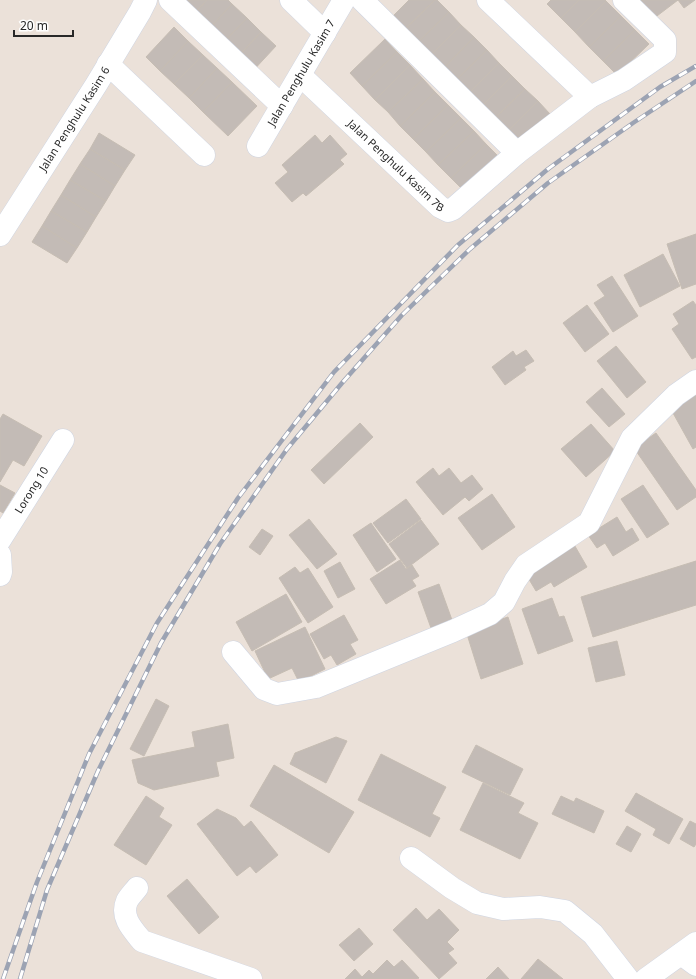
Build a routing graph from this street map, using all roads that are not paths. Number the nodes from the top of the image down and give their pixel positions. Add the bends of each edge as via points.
1 (170, 0) edge
2 (291, 0) edge
3 (344, 0) edge
4 (362, 0) edge
5 (488, 0) edge
6 (624, 0) edge
7 (138, 4) edge
8 (325, 33) junction
9 (108, 64) junction
10 (300, 75) junction
11 (590, 97) junction
12 (282, 106) junction
13 (258, 146) dead end
14 (517, 153) junction
15 (204, 155) dead end
16 (0, 235) edge
17 (696, 381) edge
18 (63, 440) dead end
19 (0, 540) edge
20 (233, 652) dead end
21 (411, 858) dead end
22 (137, 888) dead end
23 (691, 954) edge
24 (251, 979) edge
25 (628, 979) edge
26 (646, 979) edge

1 - 12 street
2 - 8 street
3 - 8 street, Jalan Penghulu Kasim 7
4 - 14 street
5 - 11 street
6 - 11 street, Jalan Penghulu Kasim 7B via 665,40 665,52 624,80
7 - 9 street, Jalan Penghulu Kasim 6
8 - 10 street, Jalan Penghulu Kasim 7
9 - 15 street
9 - 16 street, Jalan Penghulu Kasim 6
10 - 12 street, Jalan Penghulu Kasim 7
10 - 14 street, Jalan Penghulu Kasim 7B via 440,207 448,211
11 - 14 street, Jalan Penghulu Kasim 7B
12 - 13 street, Jalan Penghulu Kasim 7
17 - 20 street via 676,395 632,438 589,523 526,565 504,602 490,614 316,687 277,694 264,689
18 - 19 street, Lorong 10
21 - 25 street via 477,903 503,908 540,906 565,910 593,934
22 - 24 street via 127,902 125,917 142,941
23 - 26 street

